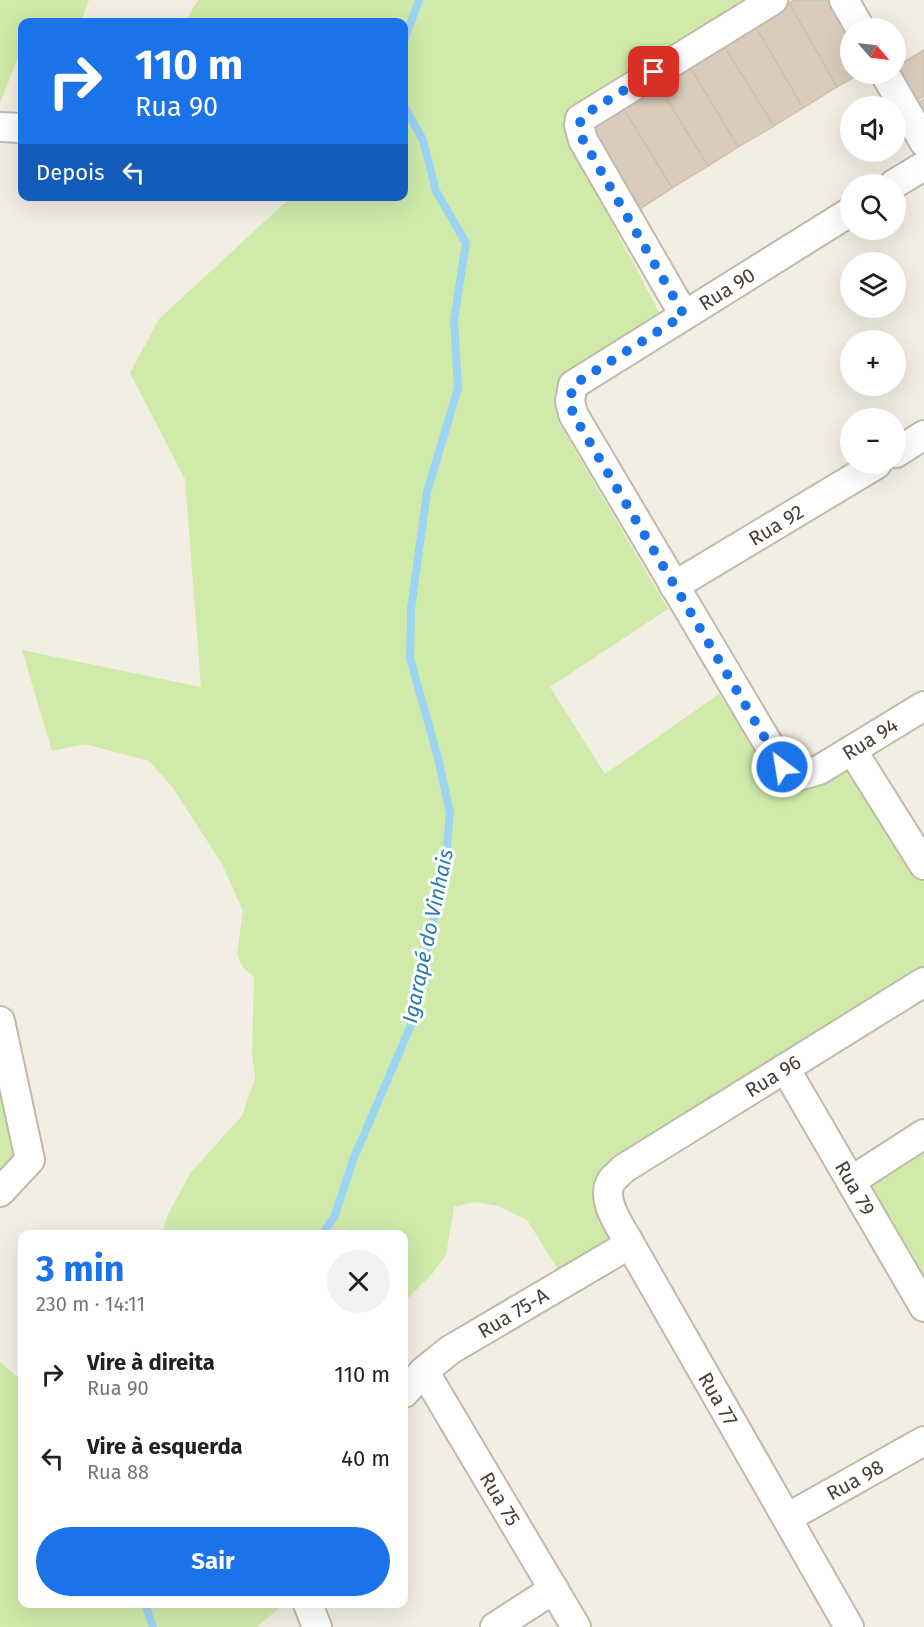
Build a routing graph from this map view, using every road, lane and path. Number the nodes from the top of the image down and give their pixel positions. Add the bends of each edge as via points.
1 (772, 0) edge
2 (844, 0) edge
3 (854, 18) edge
4 (891, 84) edge
5 (0, 127) edge
6 (18, 128) edge
7 (924, 142) edge
8 (924, 166) edge
9 (906, 177) edge
10 (840, 218) edge
11 (684, 315) junction
12 (924, 435) edge
13 (906, 447) edge
14 (861, 474) edge
15 (674, 586) junction
16 (924, 705) edge
17 (852, 750) junction
18 (924, 866) edge
19 (924, 982) edge
20 (0, 1021) edge
21 (785, 1068) junction
22 (924, 1134) edge
23 (623, 1169) joint
24 (851, 1181) junction
25 (0, 1192) edge
26 (630, 1244) junction
27 (921, 1296) edge
28 (424, 1371) junction
29 (408, 1389) edge
30 (924, 1441) edge
31 (787, 1518) junction
32 (554, 1589) junction
33 (310, 1608) edge
34 (317, 1627) edge
35 (495, 1627) edge
36 (576, 1627) edge
37 (849, 1627) edge

1 - 11 street via 580,119 583,140
2 - 3 street
4 - 7 street
5 - 6 street
8 - 9 street
10 - 11 street, Rua 90
11 - 15 street, Rua 90 via 573,385 570,401 573,414
12 - 13 street
14 - 15 street, Rua 92
15 - 17 street, Rua 94 via 782,767 802,775 819,770
16 - 17 street, Rua 94
17 - 18 street
19 - 21 street, Rua 96
20 - 25 street via 30,1160
21 - 23 street, Rua 96
21 - 24 street, Rua 79
22 - 24 street
23 - 26 street, Rua 77 via 611,1181 608,1194
24 - 27 street, Rua 79
26 - 28 street, Rua 75-A via 450,1350
26 - 31 street, Rua 77
28 - 29 street, Rua 75-A
28 - 32 street, Rua 75
30 - 31 street, Rua 98
31 - 37 street, Rua 77
32 - 35 street
32 - 36 street, Rua 75
33 - 34 street

